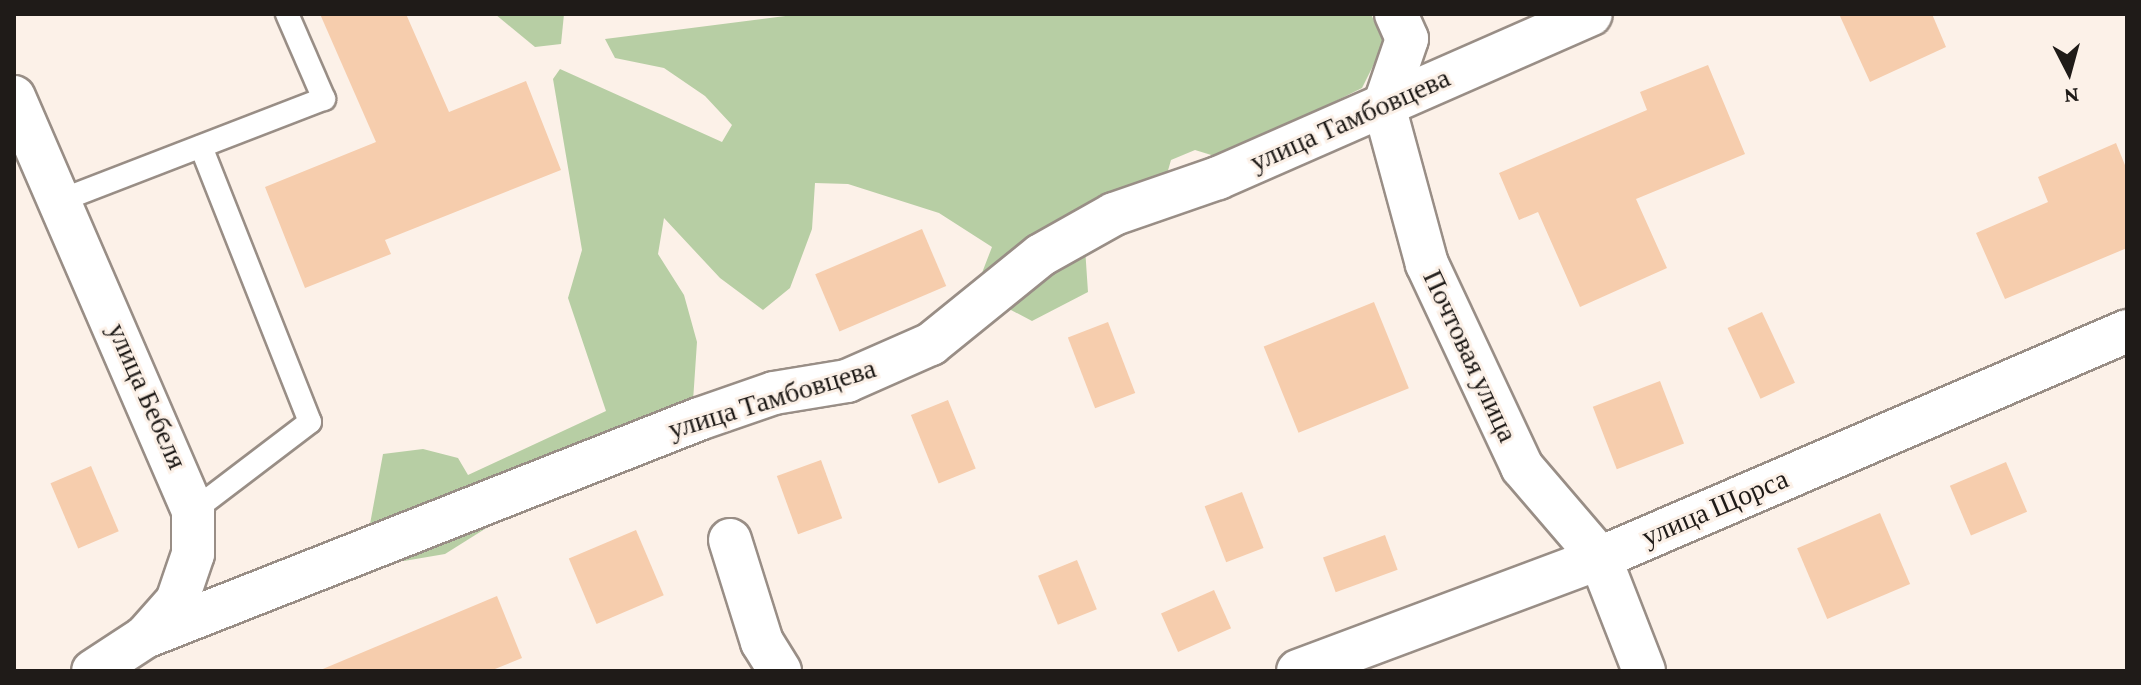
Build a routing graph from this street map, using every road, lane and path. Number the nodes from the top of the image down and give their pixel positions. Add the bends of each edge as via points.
1 (287, 14) edge
2 (1396, 14) edge
3 (1591, 14) edge
4 (14, 97) edge
5 (1384, 106) junction
6 (201, 147) junction
7 (59, 201) junction
8 (2127, 331) edge
9 (193, 511) junction
10 (730, 540) dead end
11 (1600, 558) junction
12 (145, 637) junction
13 (93, 671) edge
14 (780, 671) edge
15 (1298, 671) edge
16 (1644, 671) edge

1 - 6 lane via 324,99
2 - 5 street via 1407,39
3 - 5 street, улица Тамбовцева
4 - 7 street, улица Бебеля
5 - 11 street, Почтовая улица via 1427,264 1522,467
5 - 12 street, улица Тамбовцева via 1114,214 1041,255 931,344 861,375 699,419
6 - 7 lane
6 - 9 lane via 310,422
7 - 9 street, улица Бебеля
8 - 11 street, улица Щорса
9 - 12 street, улица Бебеля via 193,554 177,601
10 - 14 street via 762,642
11 - 15 street, улица Щорса
11 - 16 street, Почтовая улица
12 - 13 street, улица Бебеля

